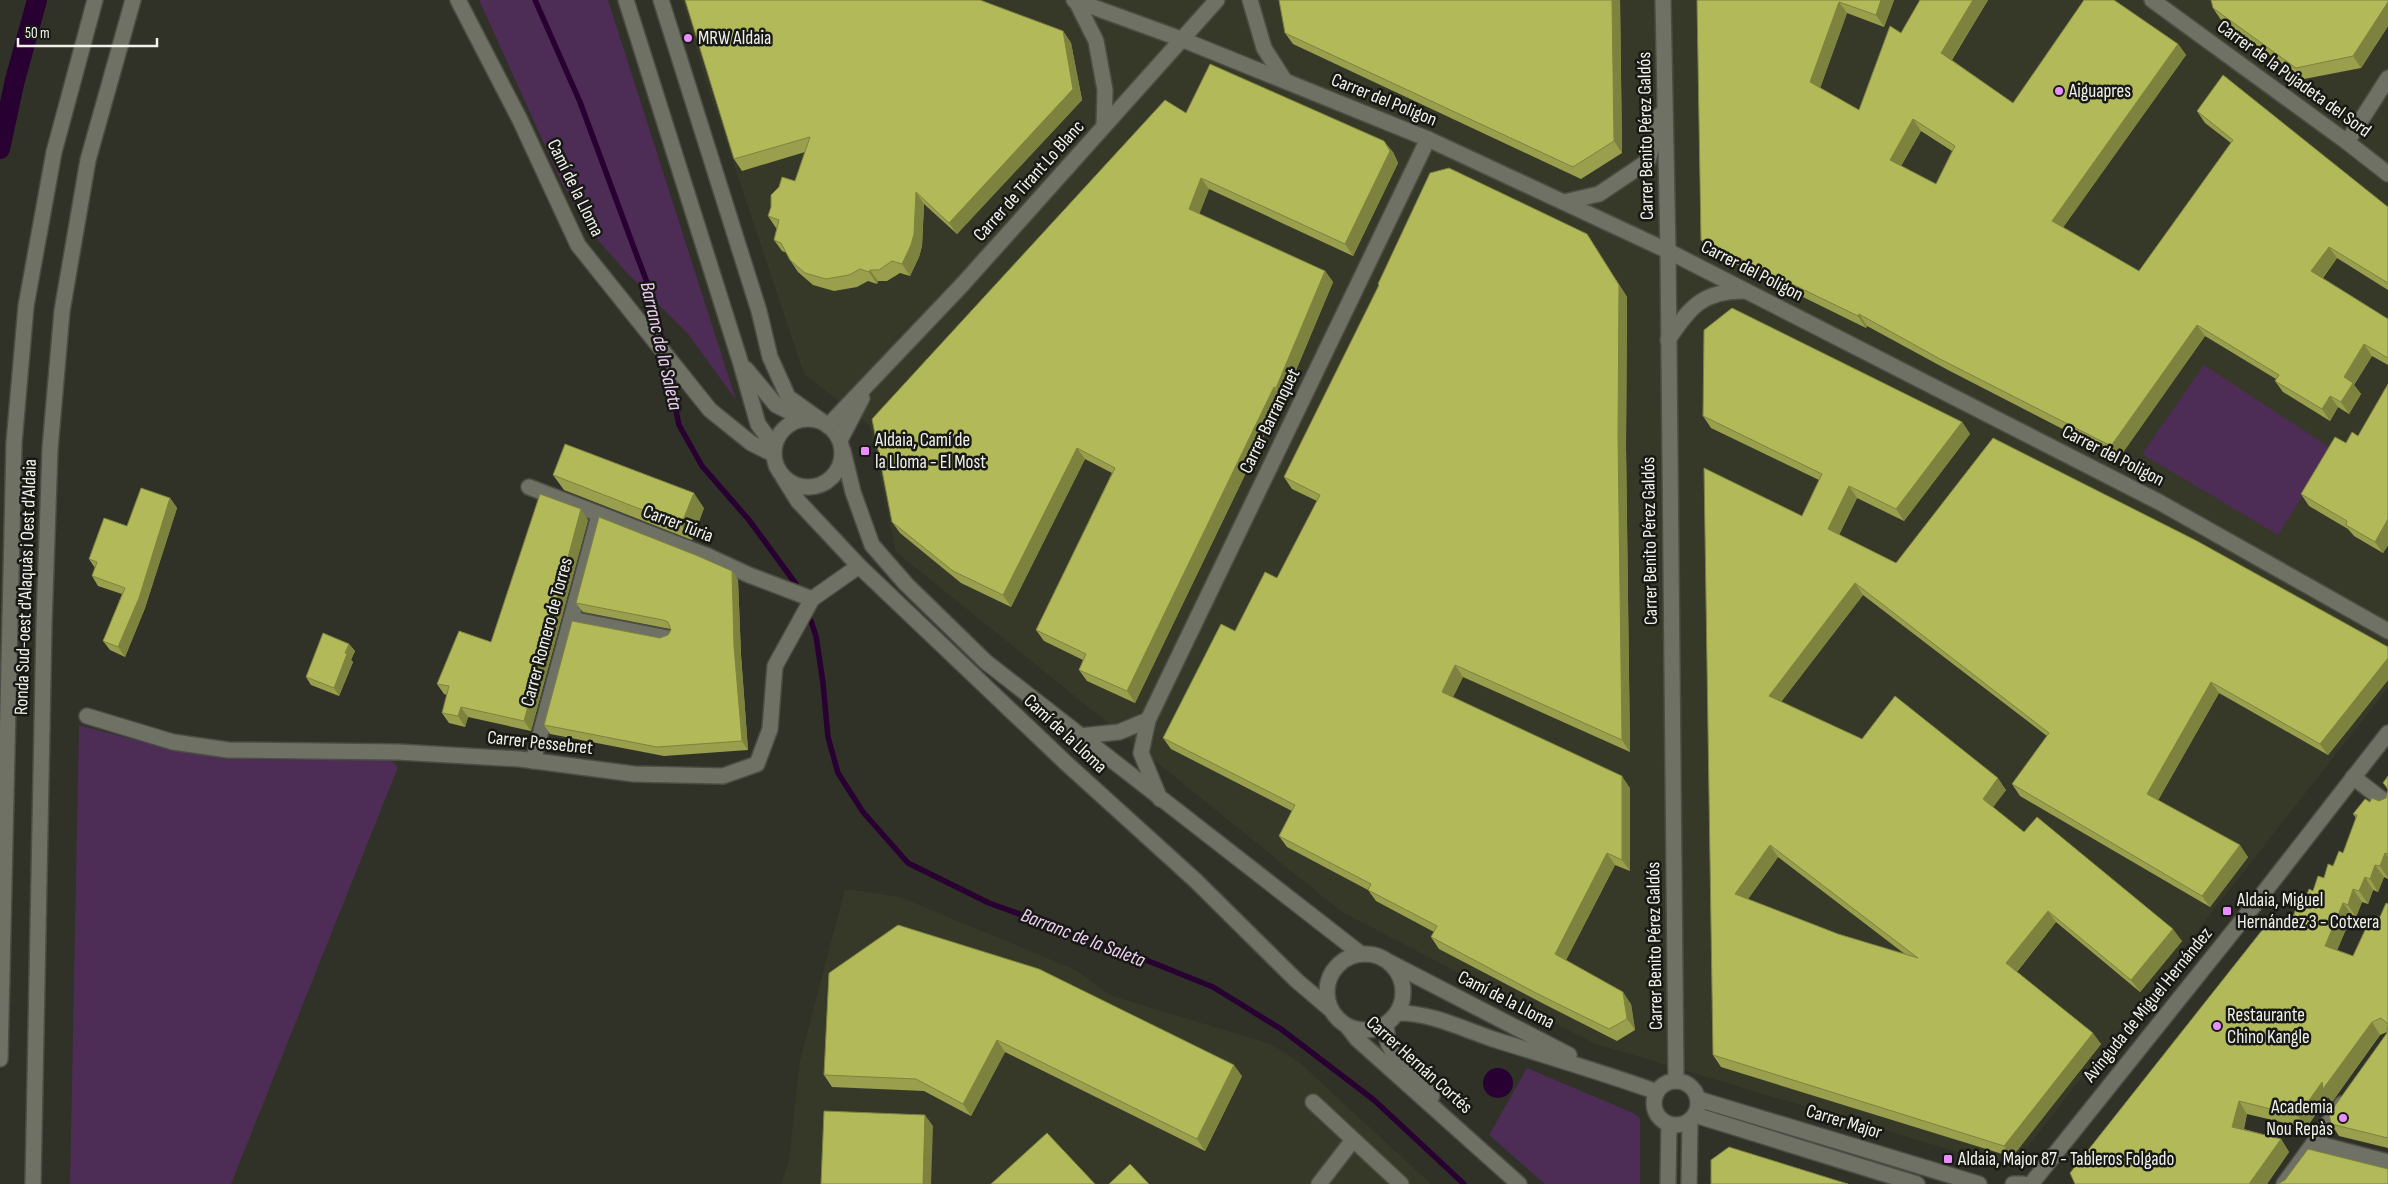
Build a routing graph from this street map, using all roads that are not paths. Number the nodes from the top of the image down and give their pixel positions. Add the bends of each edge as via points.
1 (95, 0) edge
2 (134, 0) edge
3 (458, 0) edge
4 (626, 0) edge
5 (660, 0) edge
6 (1075, 0) edge
7 (1217, 0) edge
8 (1250, 0) edge
9 (1662, 0) edge
10 (2152, 0) edge
11 (1181, 39) junction
12 (2388, 78) edge
13 (1285, 81) junction
14 (1665, 99) junction
15 (1104, 126) junction
16 (1428, 139) junction
17 (2347, 142) junction
18 (2388, 174) edge
19 (1564, 202) junction
20 (1668, 251) junction
21 (1747, 291) junction
22 (1668, 340) junction
23 (741, 364) junction
24 (868, 386) junction
25 (804, 419) junction
26 (826, 424) junction
27 (841, 446) junction
28 (774, 450) junction
29 (783, 477) junction
30 (529, 486) dead end
31 (599, 515) junction
32 (859, 566) junction
33 (812, 599) junction
34 (571, 620) junction
35 (2388, 631) edge
36 (668, 638) edge
37 (87, 716) dead end
38 (1148, 720) junction
39 (2388, 733) edge
40 (1080, 736) junction
41 (533, 761) junction
42 (2353, 777) junction
43 (1160, 799) junction
44 (2388, 804) edge
45 (1361, 954) junction
46 (1389, 962) junction
47 (1330, 1009) junction
48 (1397, 1013) junction
49 (1386, 1024) junction
50 (1347, 1026) junction
51 (0, 1058) edge
52 (1606, 1073) junction
53 (1676, 1081) junction
54 (1657, 1092) junction
55 (2348, 1096) edge
56 (1698, 1099) junction
57 (1313, 1102) dead end
58 (1693, 1118) junction
59 (1669, 1124) junction
60 (1464, 1133) junction
61 (1353, 1140) junction
62 (2315, 1143) junction
63 (2388, 1162) edge
64 (33, 1184) edge
65 (1319, 1184) edge
66 (1401, 1184) edge
67 (1519, 1184) edge
68 (1668, 1184) edge
69 (1689, 1184) edge
70 (1917, 1184) edge
71 (1979, 1184) edge
72 (2012, 1184) edge
73 (2024, 1184) edge
74 (2031, 1184) edge
75 (2284, 1184) edge

1 - 51 street, Ronda Sud-oest d'Alaquàs i Oest d'Aldaia via 54,152 26,306 14,444
2 - 64 street, Ronda Sud-oest d'Alaquàs i Oest d'Aldaia via 88,160 62,311 50,449
3 - 28 street, Camí de la Lloma via 520,120 578,245 710,410 751,443
4 - 23 street
5 - 26 street via 759,311 770,357 788,397
6 - 11 street, Carrer del Poligon
6 - 15 street via 1096,41 1105,90
7 - 11 street, Carrer de Tirant Lo Blanc
8 - 13 street via 1264,48
9 - 14 street, Carrer Benito Pérez Galdós
10 - 17 street, Carrer de la Pujadeta del Sord
11 - 13 street, Carrer del Poligon
11 - 15 street, Carrer de Tirant Lo Blanc
12 - 17 street
13 - 16 street, Carrer del Poligon
14 - 19 street via 1648,161 1599,194
14 - 20 street, Carrer Benito Pérez Galdós
15 - 24 street, Carrer de Tirant Lo Blanc
16 - 19 street, Carrer del Poligon
16 - 38 street, Carrer Barranquet
17 - 18 street, Carrer de la Pujadeta del Sord
19 - 20 street, Carrer del Poligon
20 - 21 street, Carrer del Poligon
20 - 22 street, Carrer Benito Pérez Galdós
21 - 22 street via 1706,296 1686,314
21 - 35 street, Carrer del Poligon via 2159,502
22 - 53 street, Carrer Benito Pérez Galdós
23 - 25 street via 776,405
23 - 28 street via 758,424
24 - 26 street, Carrer de Tirant Lo Blanc
24 - 27 street, Carrer de Tirant Lo Blanc
25 - 26 street
25 - 28 street via 788,425 777,438
26 - 27 street
27 - 29 street via 842,462 838,471 822,485 801,487
27 - 40 street, Camí de la Lloma via 872,545 906,584 986,662
28 - 29 street via 776,466
29 - 32 street, Camí de la Lloma via 798,501
30 - 31 street, Carrer Túria
31 - 33 street, Carrer Túria
31 - 34 street, Carrer Romero de Torres
32 - 33 street, Carrer Pessebret
32 - 47 street, Camí de la Lloma
33 - 41 street, Carrer Pessebret via 775,666 770,729 757,764 723,776 634,774
34 - 36 street
34 - 41 street, Carrer Romero de Torres
37 - 41 street, Carrer Pessebret via 173,742 228,750 398,752
38 - 40 street via 1119,732
38 - 43 street, Carrer Barranquet via 1141,752
39 - 42 street, Avinguda de Miguel Hernández
40 - 43 street, Camí de la Lloma
42 - 44 street
42 - 74 street, Avinguda de Miguel Hernández
43 - 45 street, Camí de la Lloma
45 - 46 street via 1376,955
45 - 47 street via 1349,957 1331,974 1327,992
46 - 48 street via 1402,986 1402,1002
46 - 52 street, Camí de la Lloma
47 - 50 street
48 - 49 street
48 - 52 street, Camí de la Lloma via 1420,1015
49 - 50 street via 1367,1030
49 - 60 street, Carrer Hernán Cortés via 1392,1051
50 - 60 street, Carrer Hernán Cortés via 1357,1039
52 - 54 street, Camí de la Lloma
53 - 54 street via 1662,1086
53 - 56 street via 1690,1086
54 - 59 street via 1654,1107 1662,1120
55 - 62 street
56 - 58 street
56 - 71 street, Carrer Major
57 - 61 street
58 - 59 street via 1684,1123
58 - 69 street
58 - 70 street, Carrer Major
59 - 68 street
60 - 67 street, Carrer Hernán Cortés
61 - 65 street
61 - 66 street
62 - 63 street
62 - 75 street
72 - 73 street

